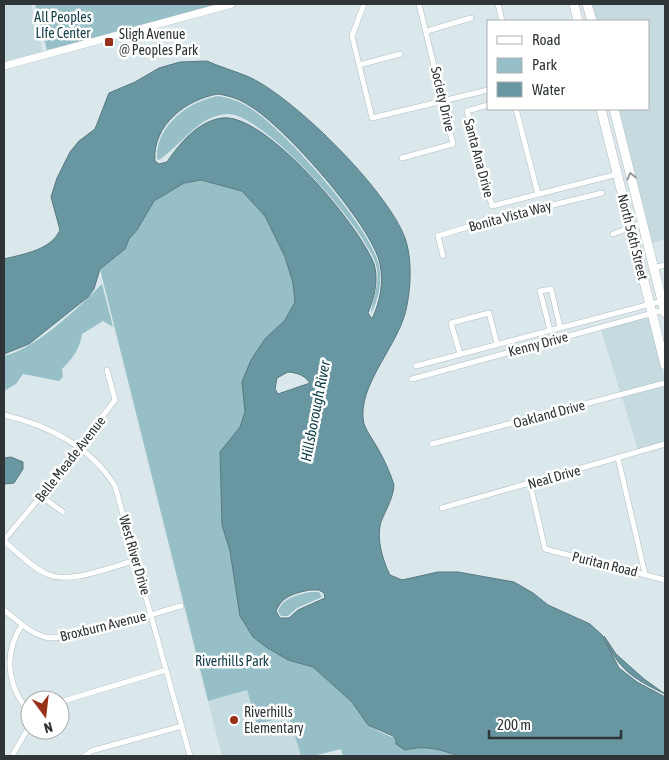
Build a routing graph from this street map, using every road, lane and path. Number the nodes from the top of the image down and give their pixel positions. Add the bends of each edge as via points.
1 (232, 4) edge
2 (364, 4) edge
3 (419, 4) edge
4 (498, 4) edge
5 (574, 4) edge
6 (587, 4) edge
7 (471, 18) dead end
8 (502, 20) edge
9 (578, 20) edge
10 (592, 20) edge
11 (427, 31) junction
12 (400, 54) dead end
13 (359, 65) junction
14 (4, 66) edge
15 (487, 90) edge
16 (444, 100) junction
17 (487, 105) edge
18 (516, 110) edge
19 (601, 110) edge
20 (614, 110) edge
21 (402, 158) dead end
22 (618, 174) junction
23 (602, 193) dead end
24 (538, 194) junction
25 (642, 223) junction
26 (630, 227) junction
27 (613, 234) dead end
28 (443, 256) dead end
29 (665, 265) edge
30 (654, 268) junction
31 (664, 308) edge
32 (651, 309) junction
33 (560, 328) junction
34 (550, 330) junction
35 (497, 344) junction
36 (460, 354) junction
37 (665, 365) edge
38 (416, 366) dead end
39 (107, 370) dead end
40 (412, 379) dead end
41 (665, 383) edge
42 (4, 415) edge
43 (432, 444) dead end
44 (665, 444) edge
45 (80, 448) junction
46 (618, 458) junction
47 (530, 484) junction
48 (41, 496) junction
49 (442, 508) dead end
50 (63, 512) dead end
51 (4, 541) edge
52 (137, 560) junction
53 (645, 574) junction
54 (665, 580) edge
55 (181, 606) dead end
56 (4, 610) edge
57 (152, 614) junction
58 (22, 625) junction
59 (166, 670) junction
60 (70, 699) edge
61 (20, 700) edge
62 (182, 726) junction
63 (22, 740) edge
64 (12, 756) edge
65 (85, 756) edge
66 (190, 756) edge

1 - 14 street
2 - 13 street via 352,36
3 - 11 street, Society Drive
4 - 8 street
5 - 9 main road
6 - 10 main road
7 - 11 street
11 - 16 street, Society Drive
12 - 13 street
13 - 16 street via 372,118
15 - 16 street
16 - 21 street, Society Drive via 453,144
17 - 24 street, Santa Ana Drive via 467,111 492,206
18 - 24 street
19 - 22 main road, North 56th Street
25 -> 20 main road, North 56th Street
22 - 24 street
22 - 26 main road, North 56th Street
23 - 28 street, Bonita Vista Way via 438,236
25 - 26 street
25 - 30 main road, North 56th Street
26 - 27 street
26 - 32 main road, North 56th Street
29 - 30 street
30 - 31 main road, North 56th Street
31 - 32 street, Kenny Drive
31 - 32 street
32 - 33 street
32 - 37 main road, North 56th Street
32 - 40 street, Kenny Drive
33 - 34 street
33 - 34 street via 550,289 540,291
34 - 35 street
35 - 36 street
35 - 36 street via 489,313 451,323
36 - 38 street
39 - 45 street, Belle Meade Avenue via 115,400
41 - 43 street, Oakland Drive
42 - 45 street, West River Drive via 50,430
44 - 46 street, Neal Drive
45 - 48 street, Belle Meade Avenue
45 - 52 street, West River Drive via 106,471 115,486
46 - 47 street, Neal Drive
46 - 53 street
47 - 49 street, Neal Drive
47 - 53 street, Puritan Road via 544,549
48 - 50 street
48 - 51 street, Belle Meade Avenue
51 - 52 street via 35,568 60,578
52 - 57 street, West River Drive
53 - 54 street, Puritan Road
55 - 57 street, Broxburn Avenue
56 - 58 street, Broxburn Avenue
57 - 58 street, Broxburn Avenue via 61,638 46,637
57 - 59 street, West River Drive
58 - 61 street via 12,647 11,682
59 - 60 street
59 - 62 street, West River Drive
62 - 65 street via 91,751
62 - 66 street, West River Drive
63 - 64 street

